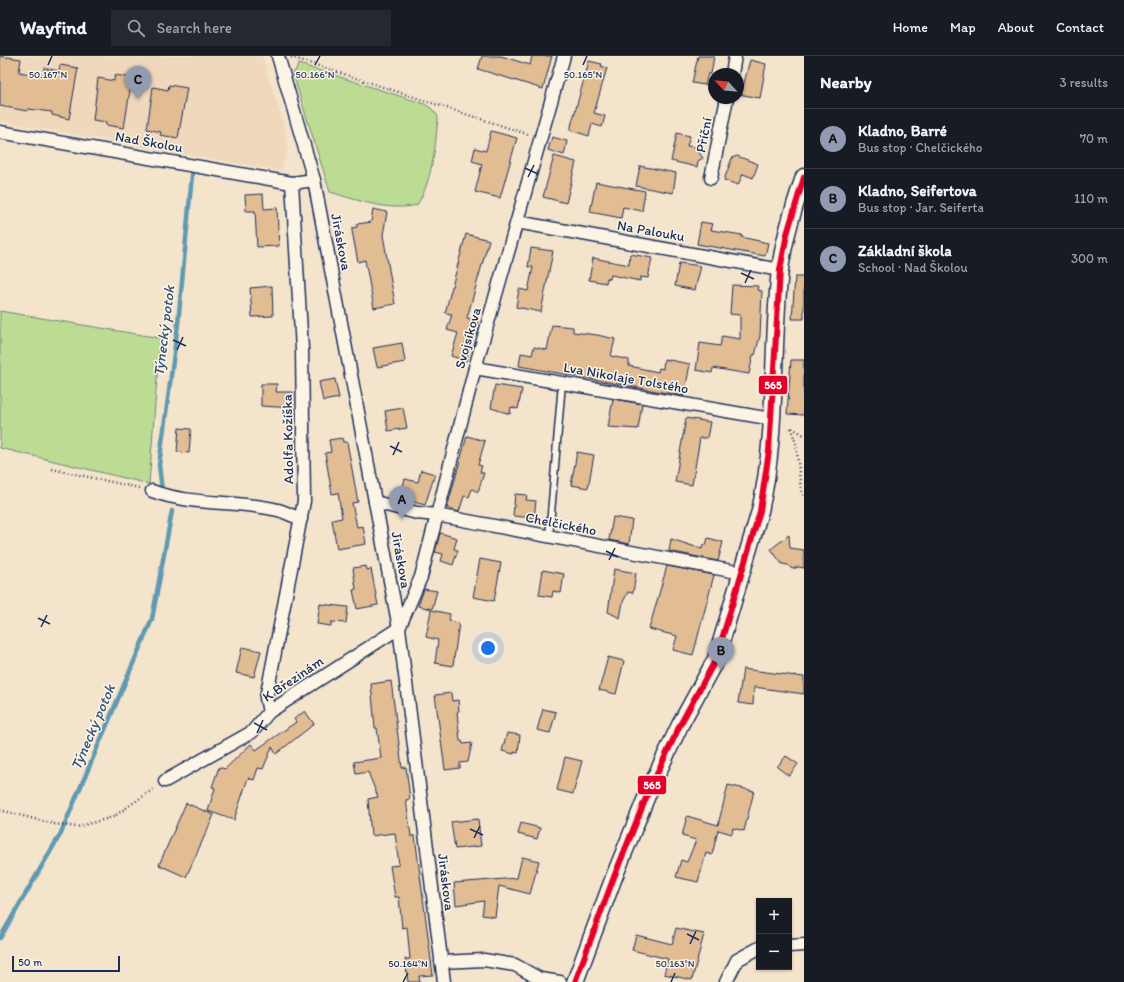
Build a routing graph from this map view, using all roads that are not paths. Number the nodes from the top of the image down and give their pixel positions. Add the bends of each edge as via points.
1 (278, 56) edge
2 (564, 56) edge
3 (735, 56) edge
4 (733, 68) edge
5 (726, 104) edge
6 (0, 132) edge
7 (804, 176) edge
8 (711, 178) dead end
9 (314, 180) junction
10 (292, 183) junction
11 (517, 222) junction
12 (780, 270) junction
13 (475, 368) junction
14 (562, 382) junction
15 (772, 419) junction
16 (152, 491) road end
17 (375, 502) junction
18 (436, 515) junction
19 (301, 519) junction
20 (549, 537) junction
21 (742, 573) junction
22 (399, 628) junction
23 (269, 712) junction
24 (165, 781) road end
25 (804, 945) edge
26 (792, 946) edge
27 (756, 950) edge
28 (441, 962) junction
29 (444, 982) edge
30 (560, 982) edge
31 (575, 982) edge
32 (726, 982) edge

1 - 9 street, Jiráskova
2 - 11 street, Svojsíkova
3 - 4 street
5 - 8 street, Příční
6 - 10 street, Nad Školou
7 - 12 street via 791,216
9 - 10 street
9 - 17 street, Jiráskova
10 - 19 street, Adolfa Kožíška via 302,349 304,501
11 - 12 street, Na Palouku
11 - 13 street, Svojsíkova
12 - 15 street
13 - 14 street, Lva Nikolaje Tolstého
13 - 18 street, Svojsíkova
14 - 15 street, Lva Nikolaje Tolstého
14 - 20 lane
15 - 21 street via 765,490
16 - 19 street via 170,498 279,510
17 - 18 street, Chelčického via 417,513
17 - 22 street, Jiráskova
18 - 20 street, Chelčického
18 - 22 street, Svojsíkova via 420,577
19 - 23 street, Adolfa Kožíška via 266,698
20 - 21 street, Chelčického
21 - 31 street via 716,659 680,725 648,792
22 - 23 street, K Březinám
22 - 28 street, Jiráskova
23 - 24 street, K Březinám via 252,732
25 - 26 street
27 - 32 street via 737,960
28 - 29 street, Jiráskova
28 - 30 street via 484,960 515,964 540,979

